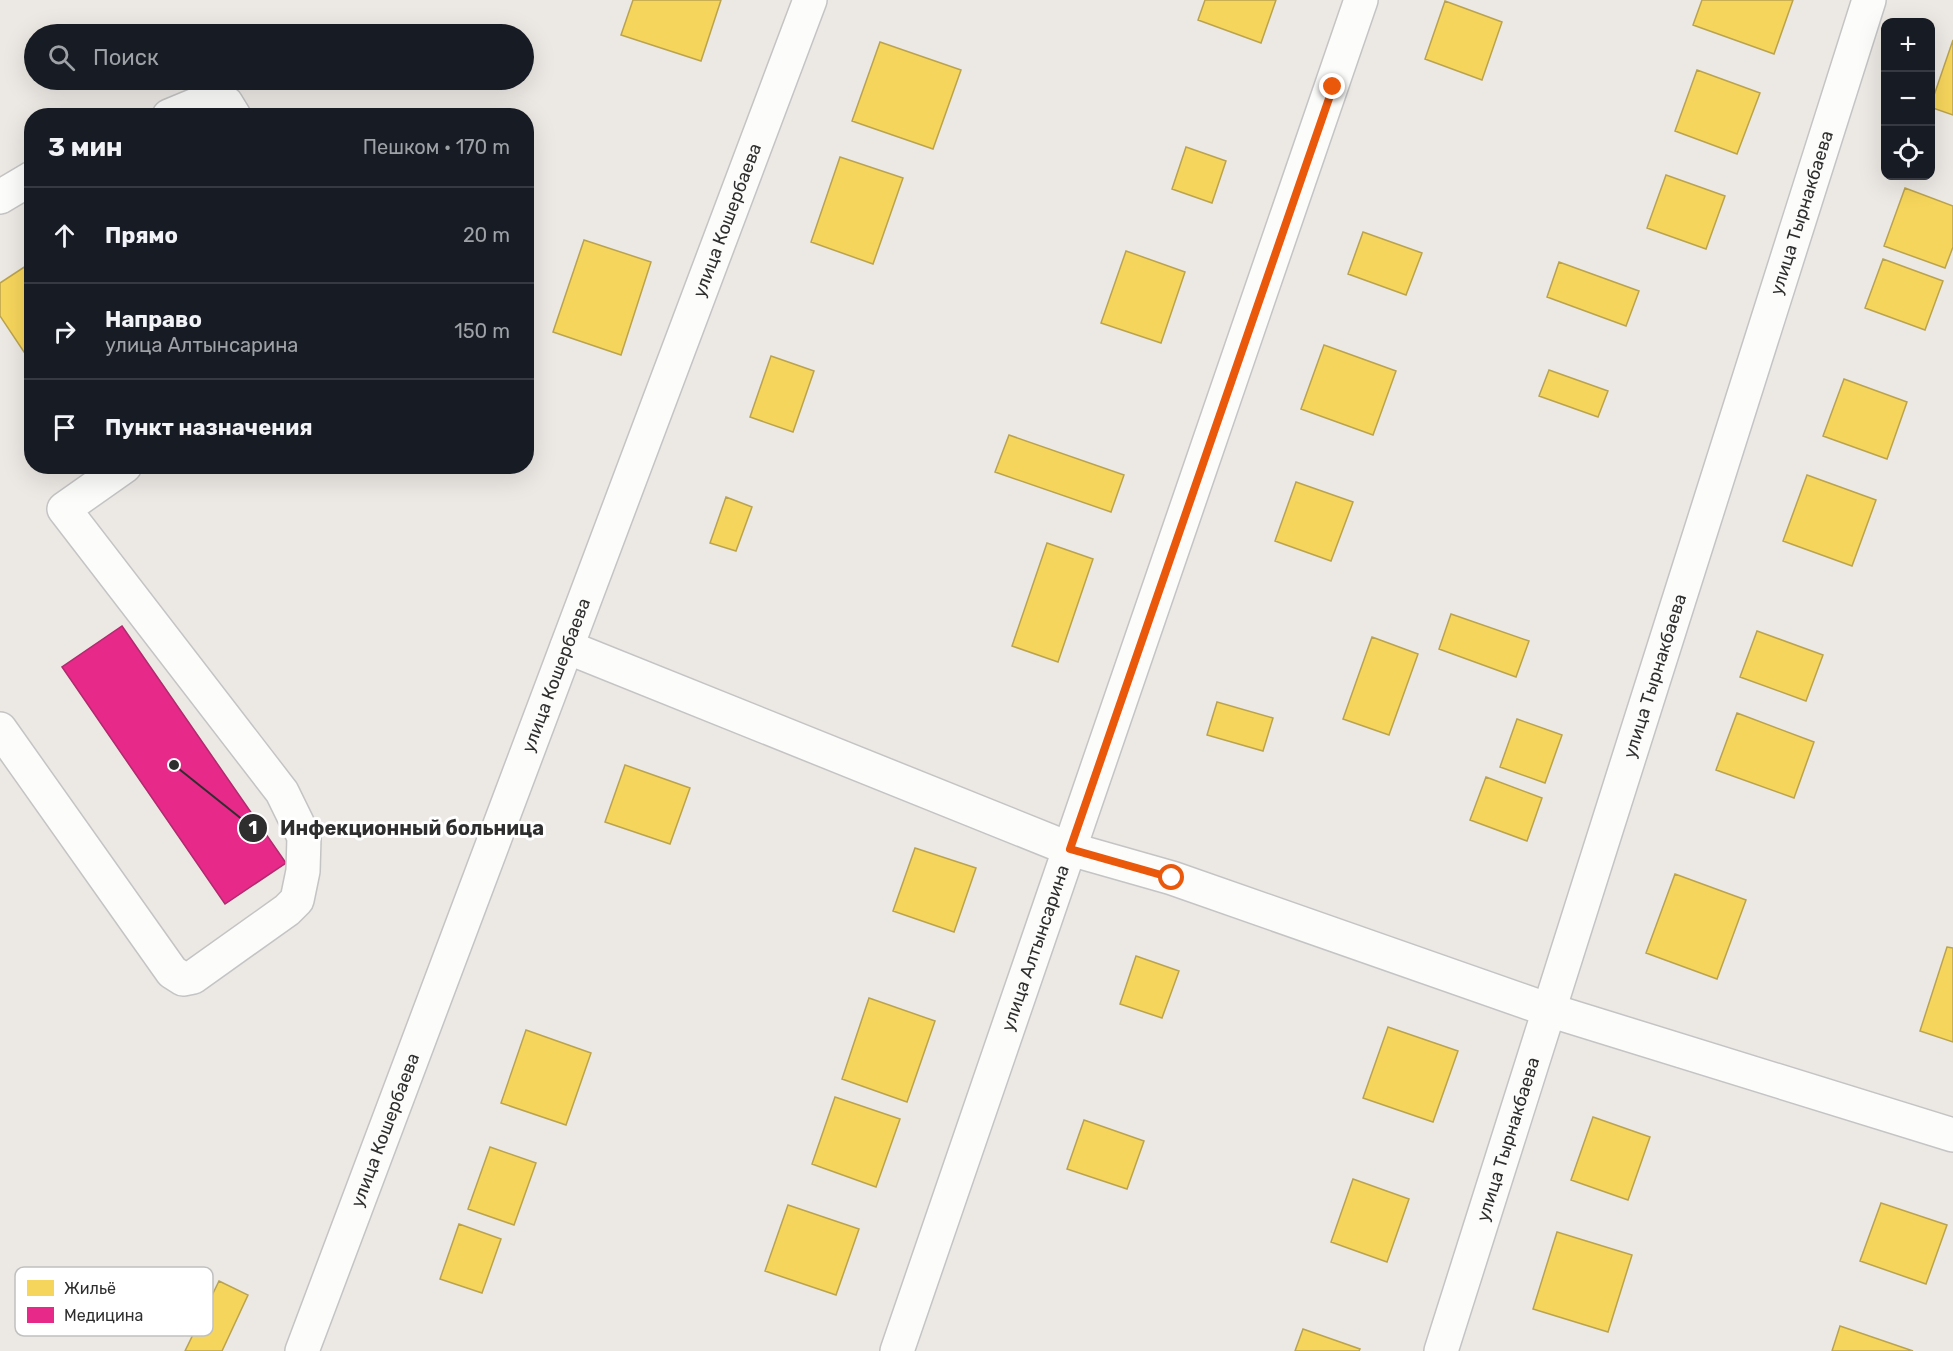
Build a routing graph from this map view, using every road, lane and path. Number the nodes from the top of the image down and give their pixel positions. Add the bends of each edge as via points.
1 (810, 0) edge
2 (1361, 0) edge
3 (1869, 0) edge
4 (188, 108) edge
5 (229, 108) edge
6 (24, 183) edge
7 (0, 197) edge
8 (114, 474) edge
9 (567, 647) junction
10 (0, 729) edge
11 (1070, 849) junction
12 (1549, 1010) junction
13 (1953, 1135) edge
14 (302, 1351) edge
15 (897, 1351) edge
16 (1441, 1351) edge

1 - 9 street, улица Кошербаева
2 - 11 street, улица Алтынсарина
3 - 12 street, улица Тырнакбаева
4 - 5 street via 210,99 226,103
6 - 7 street
8 - 10 street via 64,509 282,792 304,837 297,900 193,977 183,980 172,972
9 - 11 street
9 - 14 street, улица Кошербаева
11 - 12 street via 1172,878
11 - 15 street, улица Алтынсарина
12 - 13 street
12 - 16 street, улица Тырнакбаева

